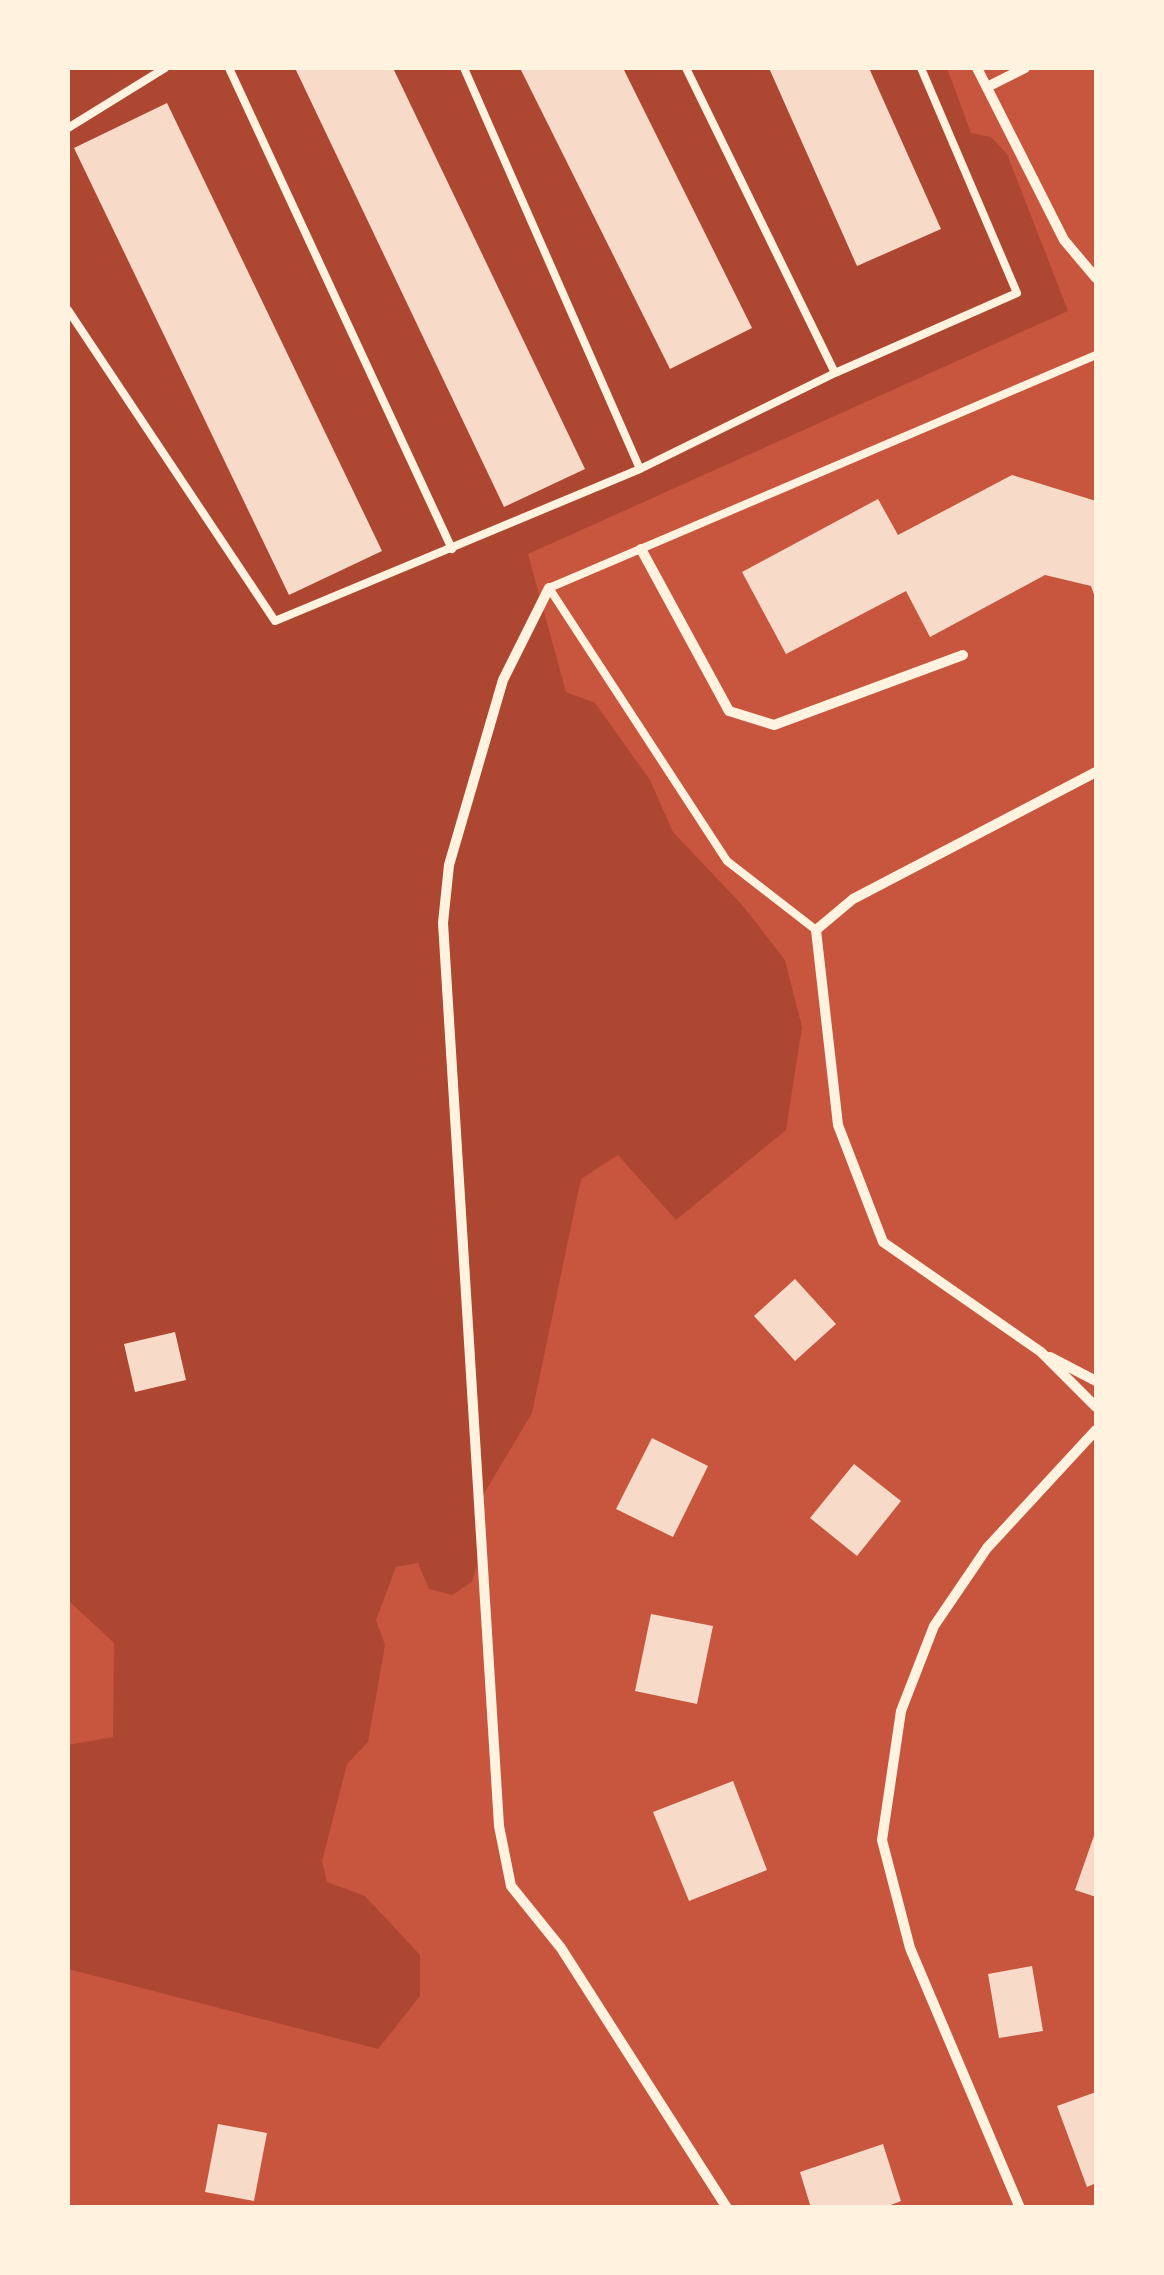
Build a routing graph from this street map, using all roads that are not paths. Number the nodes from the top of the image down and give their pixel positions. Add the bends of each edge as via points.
1 (164, 68) edge
2 (229, 68) edge
3 (464, 68) edge
4 (686, 68) edge
5 (921, 68) edge
6 (977, 68) edge
7 (1025, 68) edge
8 (987, 87) junction
9 (68, 128) edge
10 (1096, 278) edge
11 (68, 310) edge
12 (1096, 355) edge
13 (835, 373) junction
14 (640, 470) junction
15 (452, 549) junction
16 (641, 549) junction
17 (548, 588) junction
18 (963, 655) dead end
19 (1096, 772) edge
20 (816, 930) junction
21 (1041, 1352) junction
22 (1096, 1380) edge
23 (1096, 1408) edge
24 (1096, 1430) edge
25 (728, 2208) edge
26 (1020, 2208) edge

1 - 9 lane
2 - 15 lane
3 - 14 lane
4 - 13 lane
5 - 13 lane via 1017,293
6 - 8 street
7 - 8 street
8 - 10 street via 1064,240
11 - 15 lane via 275,621
12 - 16 lane
13 - 14 lane
14 - 15 lane
16 - 17 lane
16 - 18 street via 729,711 774,725
17 - 20 lane via 727,861
17 - 25 street via 503,680 450,865 443,923 499,1826 512,1886 561,1948
19 - 20 street via 854,898
20 - 21 street via 838,1126 883,1242
21 - 22 street
21 - 23 street
24 - 26 street via 986,1548 934,1626 901,1711 882,1840 910,1948

